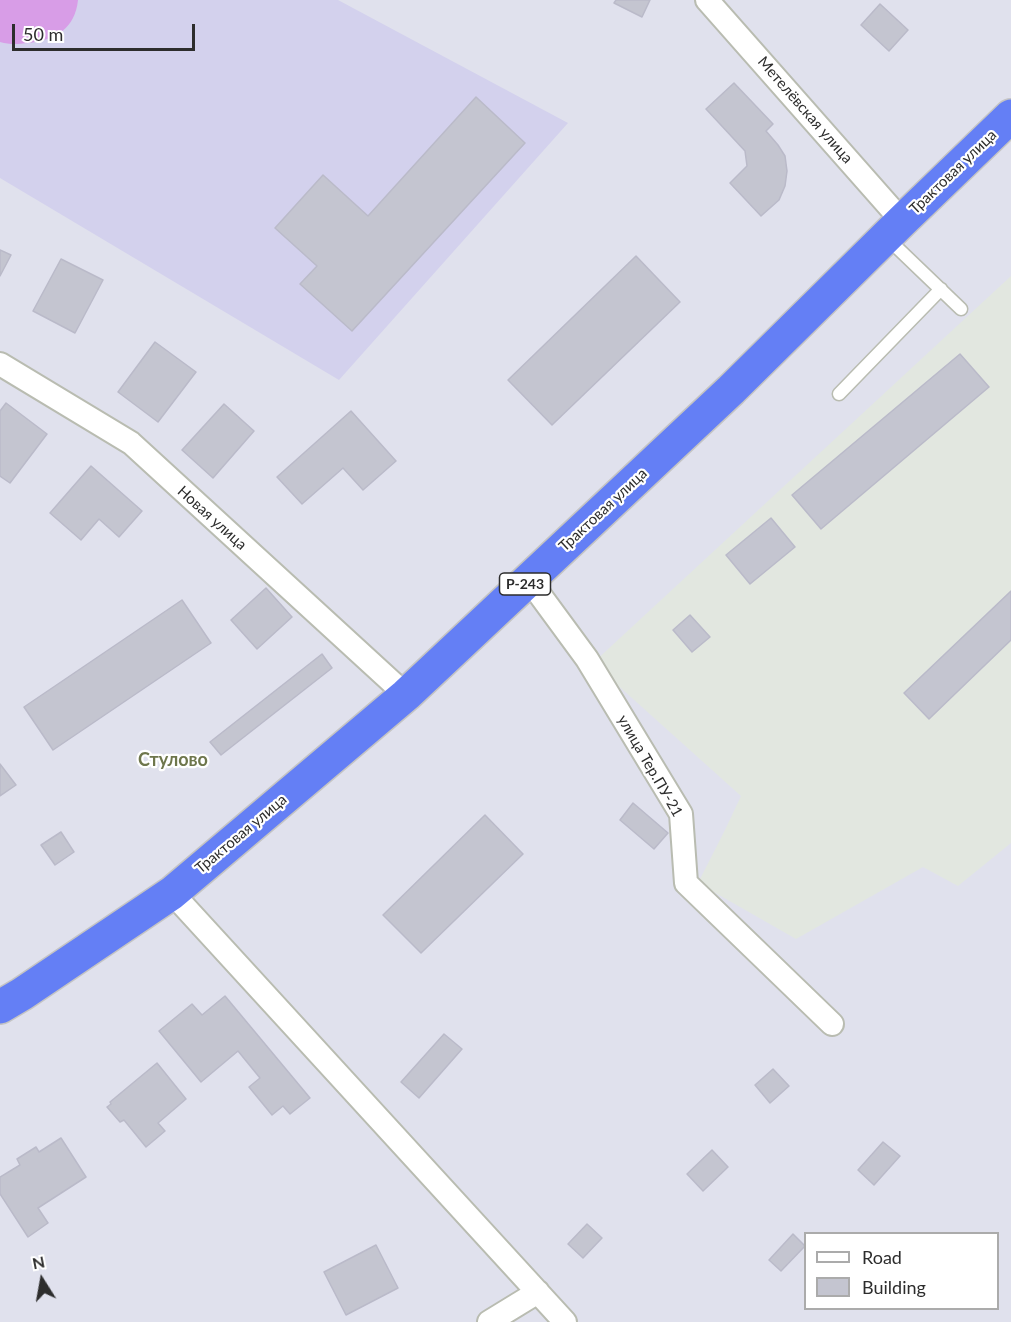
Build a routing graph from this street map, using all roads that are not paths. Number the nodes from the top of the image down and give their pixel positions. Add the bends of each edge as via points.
1 (707, 0) edge
2 (1011, 116) edge
3 (894, 229) junction
4 (941, 289) junction
5 (961, 309) dead end
6 (0, 364) edge
7 (839, 394) dead end
8 (529, 580) junction
9 (406, 695) junction
10 (172, 893) junction
11 (0, 1007) edge
12 (832, 1024) dead end
13 (538, 1292) junction
14 (489, 1322) edge
15 (565, 1322) edge

1 - 3 street, Метелёвская улица
2 - 3 highway, Трактовая улица / Р-243
3 - 4 lane
3 - 8 highway, Трактовая улица / Р-243 via 731,390
4 - 5 lane
4 - 7 lane
6 - 9 street, Новая улица via 131,443
8 - 9 highway, Трактовая улица / Р-243
8 - 12 street, улица Тер.ПУ-21 via 587,659 681,814 686,883
9 - 10 highway, Трактовая улица / Р-243
10 - 11 highway, Трактовая улица / Р-243
10 - 13 street
13 - 14 street
13 - 15 street

